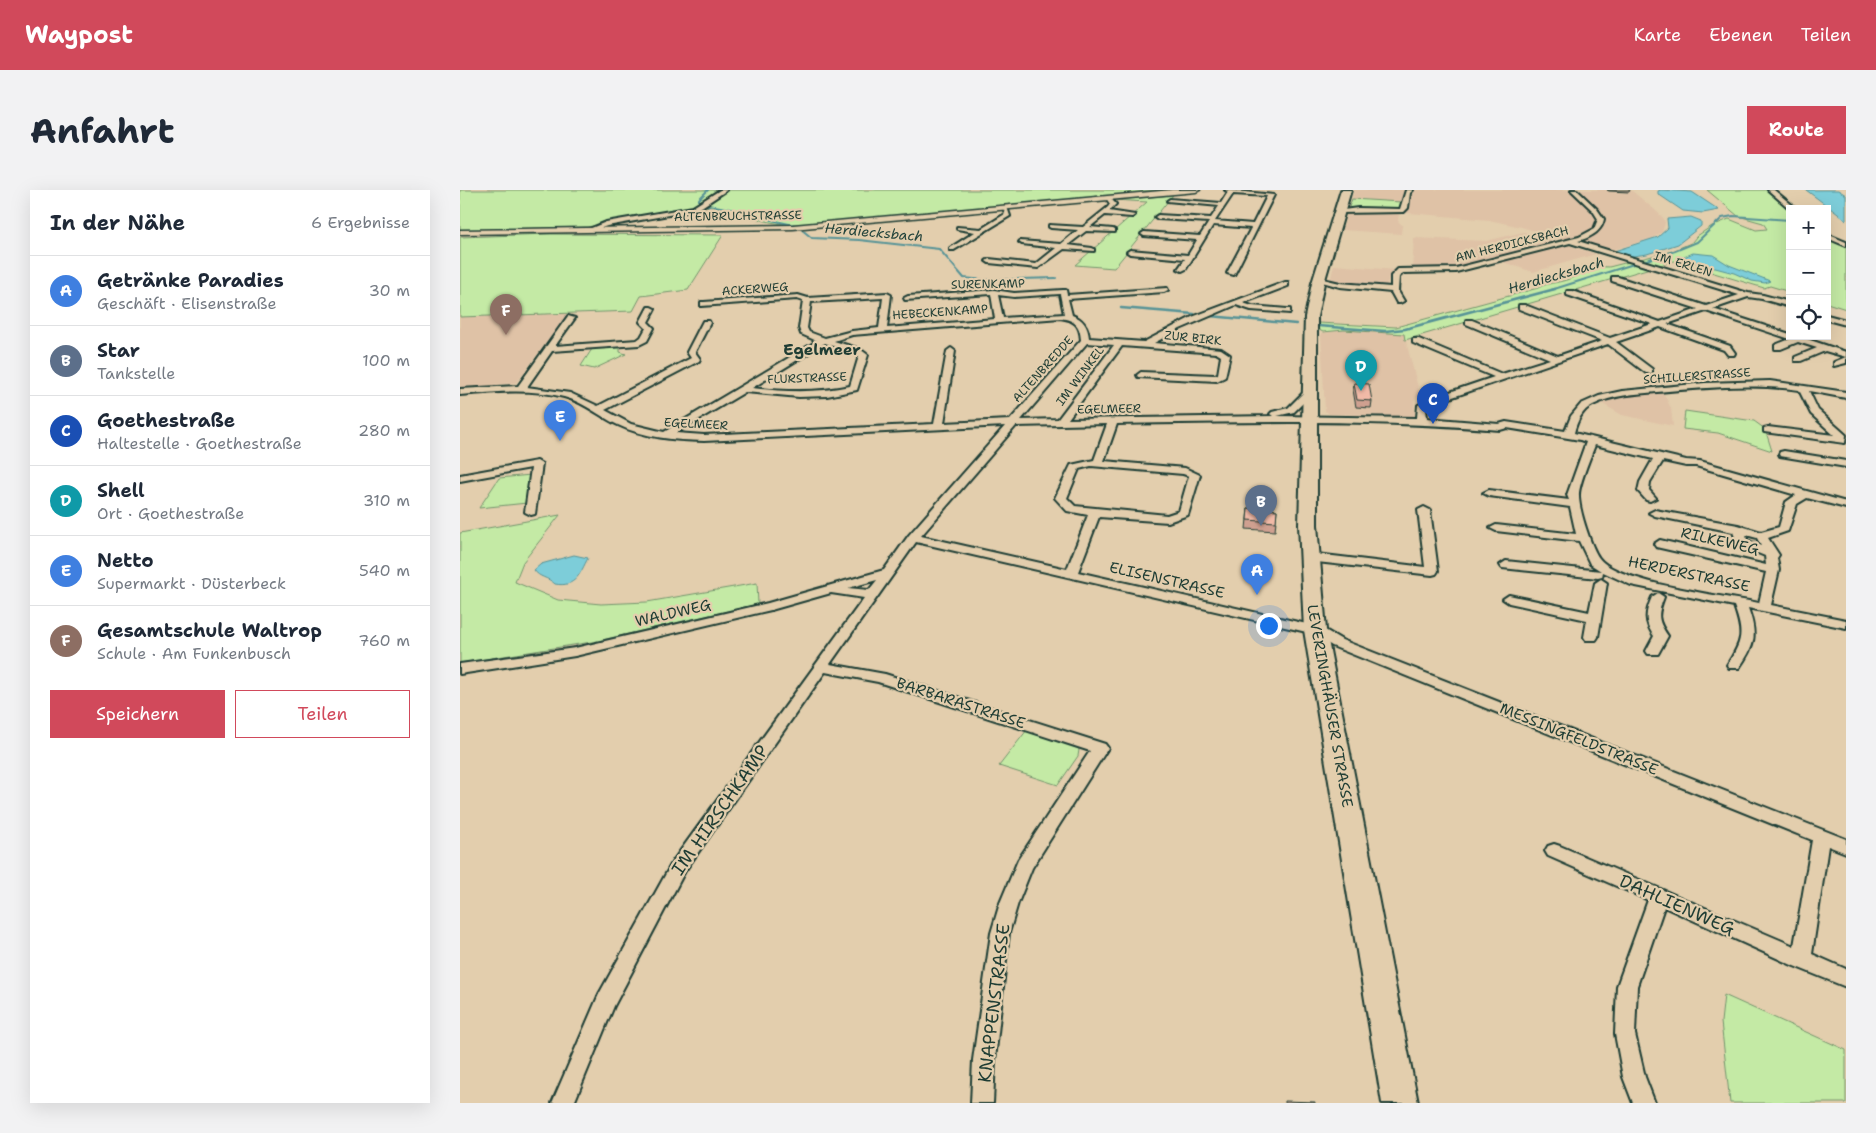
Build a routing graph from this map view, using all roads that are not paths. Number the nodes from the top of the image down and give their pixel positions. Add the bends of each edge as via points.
1 (724, 190) edge
2 (1196, 190) edge
3 (1346, 190) edge
4 (1410, 190) edge
5 (1574, 190) edge
6 (1772, 190) edge
7 (1230, 191) edge
8 (1272, 192) edge
9 (1108, 198) junction
10 (1170, 201) dead end
11 (1223, 204) junction
12 (1789, 205) edge
13 (1005, 208) junction
14 (1340, 209) junction
15 (1105, 212) junction
16 (1132, 215) dead end
17 (1158, 217) dead end
18 (1212, 222) junction
19 (1051, 226) dead end
20 (1255, 226) junction
21 (959, 228) dead end
22 (592, 229) junction
23 (1086, 229) junction
24 (982, 231) junction
25 (1113, 231) dead end
26 (460, 232) edge
27 (1144, 234) dead end
28 (1201, 238) junction
29 (1831, 238) edge
30 (1571, 241) junction
31 (1022, 242) dead end
32 (1846, 244) edge
33 (1064, 246) junction
34 (952, 248) dead end
35 (1092, 250) dead end
36 (1130, 252) dead end
37 (1189, 257) junction
38 (989, 261) dead end
39 (1182, 269) dead end
40 (1231, 273) dead end
41 (1615, 279) dead end
42 (1285, 284) dead end
43 (1318, 285) junction
44 (1340, 286) junction
45 (1641, 288) junction
46 (1164, 290) dead end
47 (1394, 290) junction
48 (1630, 291) dead end
49 (994, 292) junction
50 (1570, 292) dead end
51 (887, 295) joint
52 (1747, 295) junction
53 (1064, 297) junction
54 (908, 298) dead end
55 (808, 300) junction
56 (1400, 301) dead end
57 (1596, 302) junction
58 (1237, 303) junction
59 (704, 304) dead end
60 (1786, 304) edge
61 (1582, 305) dead end
62 (1522, 307) dead end
63 (651, 309) dead end
64 (1705, 309) junction
65 (1287, 311) dead end
66 (1068, 316) junction
67 (1547, 317) junction
68 (571, 318) dead end
69 (1831, 318) edge
70 (999, 320) junction
71 (1531, 321) dead end
72 (1469, 322) dead end
73 (706, 323) dead end
74 (1846, 323) edge
75 (1659, 324) junction
76 (883, 329) junction
77 (1492, 333) junction
78 (1786, 335) edge
79 (1482, 336) dead end
80 (1085, 340) junction
81 (1796, 340) edge
82 (1801, 340) edge
83 (823, 341) junction
84 (1416, 341) dead end
85 (1609, 341) junction
86 (1119, 344) junction
87 (1144, 346) junction
88 (1778, 347) dead end
89 (1826, 348) junction
90 (548, 349) junction
91 (951, 351) dead end
92 (1731, 353) dead end
93 (1846, 355) edge
94 (1558, 359) junction
95 (1798, 359) dead end
96 (1846, 360) edge
97 (1836, 364) dead end
98 (1649, 371) dead end
99 (1141, 376) dead end
100 (1501, 377) junction
101 (521, 388) junction
102 (1803, 388) junction
103 (743, 389) junction
104 (460, 392) edge
105 (1309, 392) junction
106 (1846, 394) edge
107 (597, 410) junction
108 (1250, 419) junction
109 (1309, 419) junction
110 (1113, 421) junction
111 (1422, 421) junction
112 (1061, 422) junction
113 (1012, 423) junction
114 (939, 426) junction
115 (1768, 430) dead end
116 (1569, 434) junction
117 (665, 436) junction
118 (1591, 440) junction
119 (1845, 441) edge
120 (1784, 454) dead end
121 (1660, 456) junction
122 (1098, 464) junction
123 (1846, 464) edge
124 (460, 478) edge
125 (1489, 492) dead end
126 (1805, 494) junction
127 (1650, 498) dead end
128 (1575, 504) junction
129 (1846, 505) edge
130 (1424, 510) dead end
131 (531, 512) dead end
132 (1095, 513) junction
133 (1655, 514) dead end
134 (1496, 528) dead end
135 (1738, 529) junction
136 (1761, 536) junction
137 (913, 538) junction
138 (1583, 538) junction
139 (1660, 544) dead end
140 (1773, 555) junction
141 (1308, 557) junction
142 (1506, 565) dead end
143 (1773, 570) junction
144 (890, 572) junction
145 (1071, 575) junction
146 (830, 590) junction
147 (874, 595) junction
148 (1658, 597) dead end
149 (1509, 599) dead end
150 (1739, 602) junction
151 (1764, 607) junction
152 (1594, 616) junction
153 (1846, 624) edge
154 (1315, 630) junction
155 (1591, 637) dead end
156 (1653, 650) dead end
157 (1734, 665) dead end
158 (820, 668) junction
159 (460, 669) edge
160 (1100, 748) joint
161 (1821, 836) junction
162 (1846, 846) edge
163 (1554, 850) dead end
164 (1658, 897) junction
165 (1801, 960) junction
166 (1846, 978) edge
167 (563, 1103) edge
168 (982, 1103) edge
169 (1400, 1103) edge
170 (1644, 1103) edge

1 - 22 street via 694,209
2 - 9 street, ALTENBRUCHSTRASSE
3 - 14 main road, LEVERINGHÄUSER STRASSE
4 - 14 street via 1402,211
5 - 30 street, AM HERDICKSBACH via 1601,219 1596,230
6 - 12 street
7 - 8 street
7 - 11 street
8 - 20 street
9 - 13 street, ALTENBRUCHSTRASSE
9 - 15 street via 1113,204
10 - 11 street
11 - 18 street
13 - 22 street, ALTENBRUCHSTRASSE via 780,228
13 - 24 street via 1008,215
14 - 43 main road, LEVERINGHÄUSER STRASSE
15 - 16 street
15 - 23 street
17 - 18 street
18 - 20 street
18 - 28 street
19 - 23 street
20 - 40 street
21 - 24 street
22 - 26 street, ALTENBRUCHSTRASSE
23 - 25 street
23 - 33 street
24 - 34 street
27 - 28 street
28 - 37 street
29 - 32 street
30 - 47 street, AM HERDICKSBACH via 1456,270 1401,271 1395,276
30 - 52 street, IM ERLEN
31 - 33 street
33 - 35 street
33 - 38 street via 1038,266
36 - 37 street via 1151,257
37 - 39 street
41 - 45 street
42 - 58 street
43 - 44 street
43 - 44 street
43 - 105 main road, LEVERINGHÄUSER STRASSE via 1311,323
44 - 47 street
45 - 48 street
45 - 64 street
46 - 53 street, SURENKAMP
47 - 56 street
49 - 53 street, SURENKAMP via 1014,295 1063,292
49 - 54 street, SURENKAMP
49 - 70 street, HEBECKENKAMP
50 - 57 street
51 - 55 street, ACKERWEG
51 - 76 street, HEBECKENKAMP
52 - 60 street, IM ERLEN
52 - 64 street
53 - 66 street
55 - 59 street, ACKERWEG via 798,297
55 - 83 street, ACKERWEG via 803,328 805,334
57 - 61 street
57 - 75 street
58 - 65 street via 1251,308
58 - 87 street via 1206,314
62 - 67 street
63 - 90 street via 644,322 650,328 640,342
64 - 75 street
64 - 78 street
66 - 70 street, HEBECKENKAMP
66 - 80 street via 1085,328
67 - 71 street
67 - 85 street
68 - 90 street
69 - 74 street
70 - 76 street, HEBECKENKAMP
72 - 77 street via 1495,332
73 - 107 street via 691,352 696,359
75 - 85 street
75 - 92 street via 1726,348
76 - 83 street, HEBECKENKAMP
77 - 79 street
77 - 94 street
80 - 86 street, ALTENBREDDE
80 - 113 street, ALTENBREDDE
81 - 88 street
82 - 89 street
83 - 103 street, HEBECKENKAMP
83 - 103 street, FLURSTRASSE via 864,355 854,388 775,394
84 - 100 street
85 - 94 street
85 - 98 street
86 - 87 street, ALTENBREDDE
86 - 112 street, IM WINKEL
87 - 99 street, ZUR BIRK via 1222,351 1226,356 1222,376 1214,379
89 - 93 street
89 - 95 street
90 - 101 street
91 - 114 street
94 - 100 street
96 - 97 street
100 - 111 street via 1421,406
101 - 104 street, EGELMEER
101 - 107 street, EGELMEER via 569,396
102 - 106 street, SCHILLERSTRASSE
102 - 116 street, SCHILLERSTRASSE via 1770,384 1716,386 1616,395 1590,402 1580,409
102 - 119 street via 1818,418
103 - 117 street, HEBECKENKAMP
105 - 108 street, EGELMEER via 1291,410
105 - 109 main road, LEVERINGHÄUSER STRASSE
107 - 117 street, EGELMEER via 629,426
108 - 109 street, EGELMEER
108 - 110 street, EGELMEER
109 - 111 street, EGELMEER
109 - 141 main road, LEVERINGHÄUSER STRASSE
110 - 112 street, EGELMEER
110 - 122 street
111 - 116 street, EGELMEER
112 - 113 street, EGELMEER
113 - 114 street, EGELMEER
113 - 137 street, ALTENBREDDE
114 - 117 street, EGELMEER via 725,439
115 - 119 street
116 - 118 street, EGELMEER
118 - 121 street, EGELMEER
118 - 128 street, HERDERSTRASSE via 1573,495
120 - 123 street
121 - 126 street, EGELMEER
121 - 127 street via 1645,482 1643,491
122 - 132 street via 1076,468 1061,498 1071,509
122 - 132 street via 1185,471 1195,475 1184,512 1168,519
124 - 131 street via 537,464
125 - 128 street
126 - 129 street, EGELMEER
126 - 136 street via 1792,502 1784,529
128 - 138 street, HERDERSTRASSE
130 - 141 street via 1432,571
132 - 145 street
133 - 135 street
134 - 138 street
135 - 136 street
135 - 140 street via 1742,542
136 - 140 street
137 - 144 street, IM HIRSCHKAMP
137 - 145 street, ELISENSTRASSE
138 - 150 street, HERDERSTRASSE via 1594,561 1614,574 1635,582
139 - 143 street, RILKEWEG
140 - 143 street
141 - 154 main road, LEVERINGHÄUSER STRASSE
142 - 152 street via 1600,578
143 - 151 street
144 - 146 street, WALDWEG
144 - 147 street, IM HIRSCHKAMP
145 - 154 street, ELISENSTRASSE
146 - 147 street
146 - 159 street, WALDWEG via 575,652
147 - 158 street, IM HIRSCHKAMP
148 - 156 street via 1651,616 1652,625 1661,636
149 - 152 street
150 - 151 street, HERDERSTRASSE
150 - 157 street via 1749,639
151 - 153 street, HERDERSTRASSE
152 - 155 street
154 - 161 street, MESSINGFELDSTRASSE via 1337,643
154 - 169 main road, LEVERINGHÄUSER STRASSE
158 - 160 street, BARBARASTRASSE via 880,677
158 - 167 street, IM HIRSCHKAMP via 679,866 606,1001
160 - 168 street, KNAPPENSTRASSE via 1024,865 1009,903 1000,933 984,1060
161 - 162 street, MESSINGFELDSTRASSE
161 - 165 street
163 - 164 street, DAHLIENWEG
164 - 165 street, DAHLIENWEG
164 - 170 street via 1627,986 1625,1034 1634,1077
165 - 166 street, DAHLIENWEG

